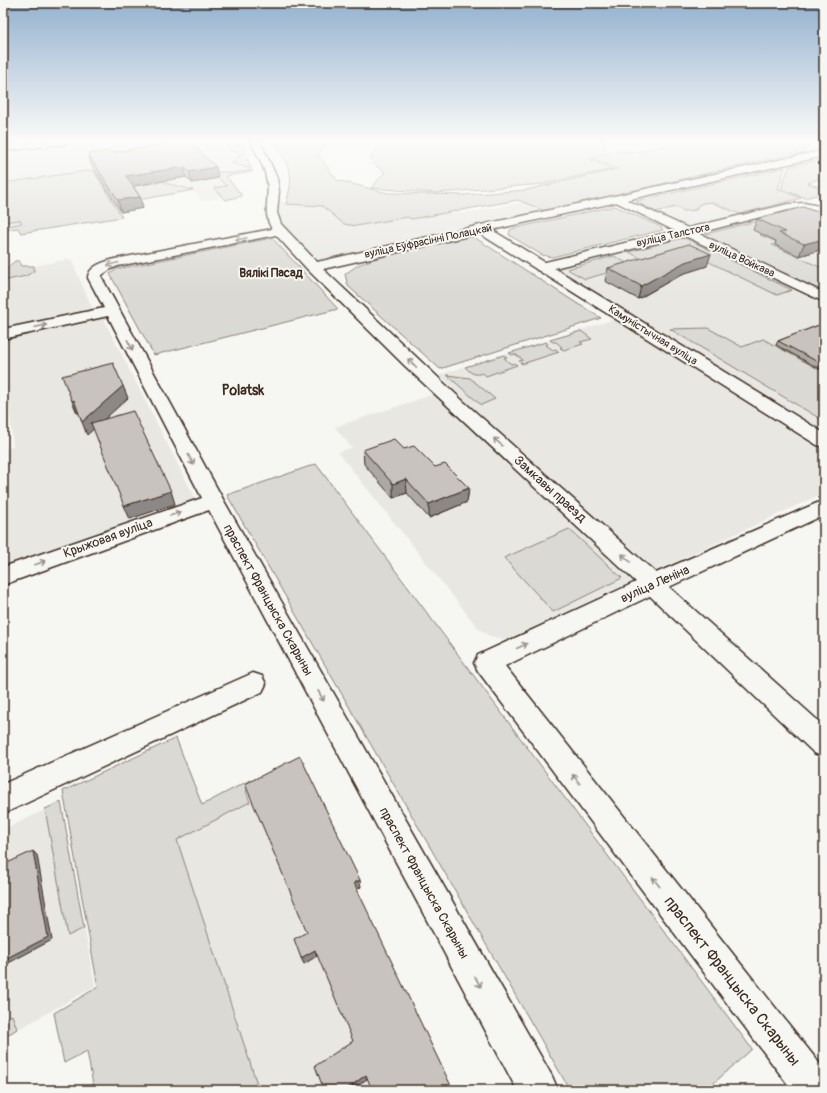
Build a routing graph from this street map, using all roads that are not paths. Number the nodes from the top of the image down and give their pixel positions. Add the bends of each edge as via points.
1 (273, 192) edge
2 (649, 192) edge
3 (618, 199) junction
4 (824, 210) edge
5 (481, 229) junction
6 (279, 231) junction
7 (684, 232) junction
8 (362, 256) junction
9 (313, 266) junction
10 (542, 267) junction
11 (335, 290) junction
12 (824, 298) edge
13 (112, 311) junction
14 (3, 334) edge
15 (824, 441) edge
16 (214, 501) junction
17 (824, 507) edge
18 (3, 576) edge
19 (654, 585) junction
20 (487, 663) joint
21 (253, 684) dead end
22 (824, 744) edge
23 (3, 799) edge
24 (824, 1085) edge
25 (538, 1090) edge
26 (816, 1090) edge

1 - 6 street via 272,222
2 - 3 street, вуліца Еўфрасінні Полацкай
3 - 5 street, вуліца Еўфрасінні Полацкай
3 - 7 street, вуліца Войкава
4 - 7 street, вуліца Талстога via 804,206 788,207
5 - 8 street, вуліца Еўфрасінні Полацкай
5 - 10 street, Камуністычная вуліца
6 - 9 street, Замкавы праезд
6 -> 13 street, праспект Францыска Скарыны via 106,266 95,274 95,278
7 - 10 street, вуліца Талстога
7 - 12 street, вуліца Войкава
8 - 9 street, вуліца Еўфрасінні Полацкай
8 - 11 street via 340,270 335,279
9 - 11 street, Замкавы праезд
10 - 15 street, Камуністычная вуліца
19 -> 11 street, Замкавы праезд
14 -> 13 street
13 -> 16 street, праспект Францыска Скарыны
18 -> 16 street, Крыжовая вуліца
16 -> 25 street, праспект Францыска Скарыны
17 - 19 street, вуліца Леніна
20 -> 19 street, вуліца Леніна
19 - 22 street, Замкавы праезд
26 -> 20 street, праспект Францыска Скарыны
21 - 23 street
24 - 26 street

